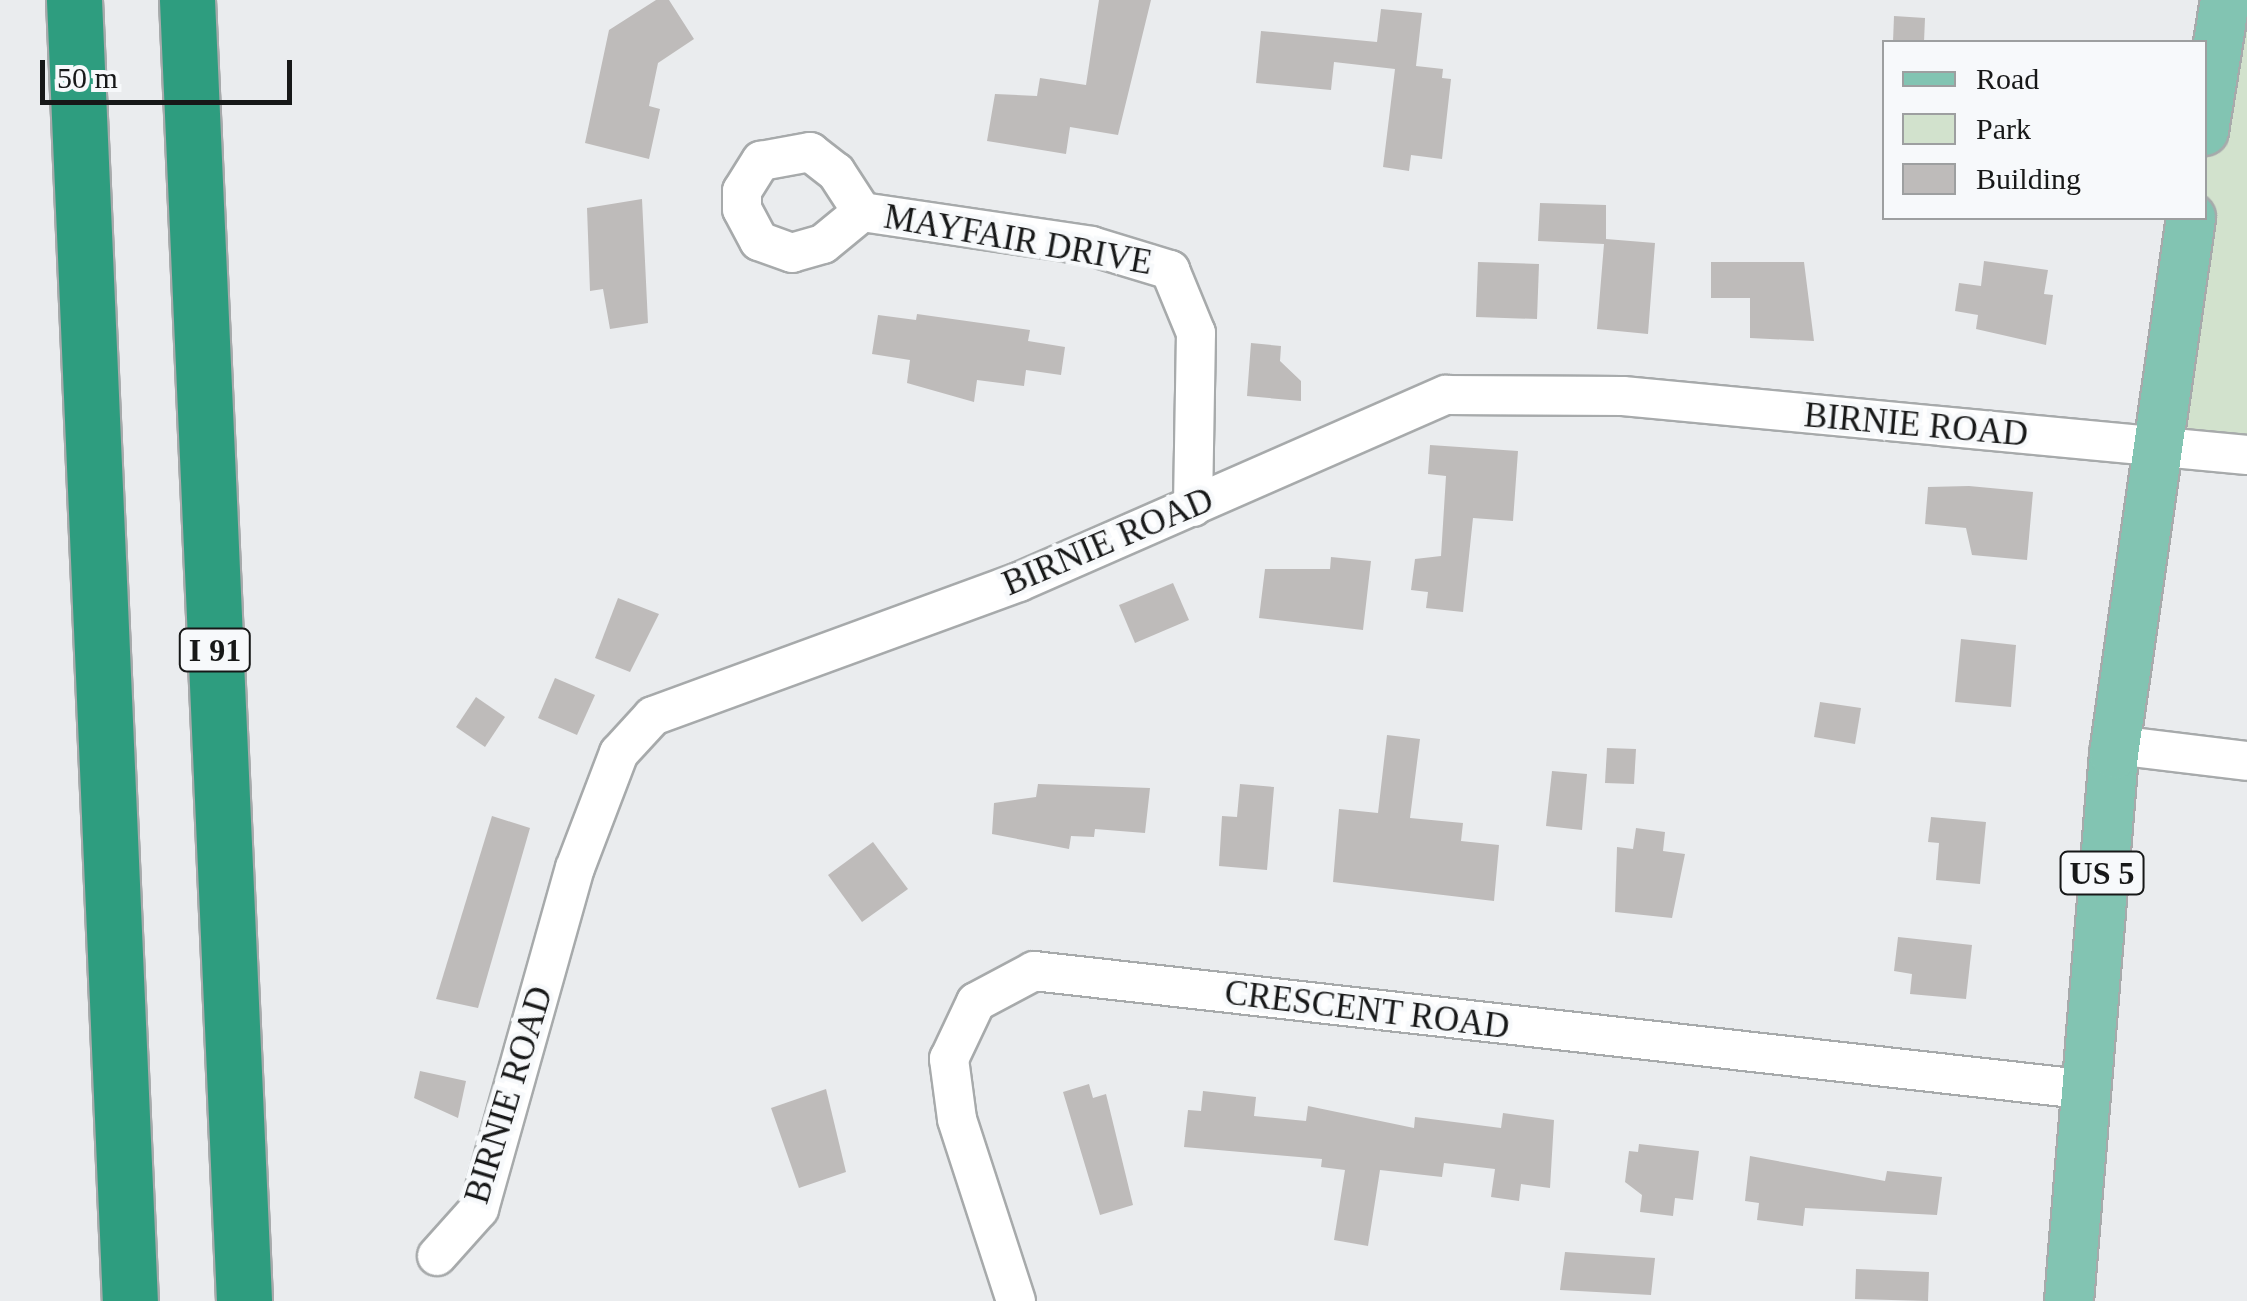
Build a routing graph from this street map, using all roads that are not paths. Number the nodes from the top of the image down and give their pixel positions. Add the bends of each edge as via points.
1 (74, 0) edge
2 (187, 0) edge
3 (2225, 0) edge
4 (2207, 112) edge
5 (862, 212) dead end
6 (2191, 220) edge
7 (2155, 446) junction
8 (2247, 456) edge
9 (1193, 507) junction
10 (2116, 745) junction
11 (2247, 761) edge
12 (2081, 1089) junction
13 (437, 1256) dead end
14 (130, 1301) edge
15 (244, 1301) edge
16 (1016, 1301) edge
17 (2070, 1301) edge

1 - 14 highway
2 - 15 highway, I 91
3 - 4 main road
5 - 9 street, MAYFAIR DRIVE via 1091,246 1170,270 1196,333
6 - 7 main road, US 5
7 - 8 street, BIRNIE ROAD
7 - 9 street, BIRNIE ROAD via 1623,396 1468,392 1386,418
7 - 10 main road, US 5
9 - 13 street, BIRNIE ROAD via 1019,582 638,723 612,769 564,901 479,1208
10 - 11 street
10 - 12 main road, US 5
12 - 16 street, CRESCENT ROAD via 1034,971 976,1002 950,1059 958,1119
12 - 17 main road, US 5

